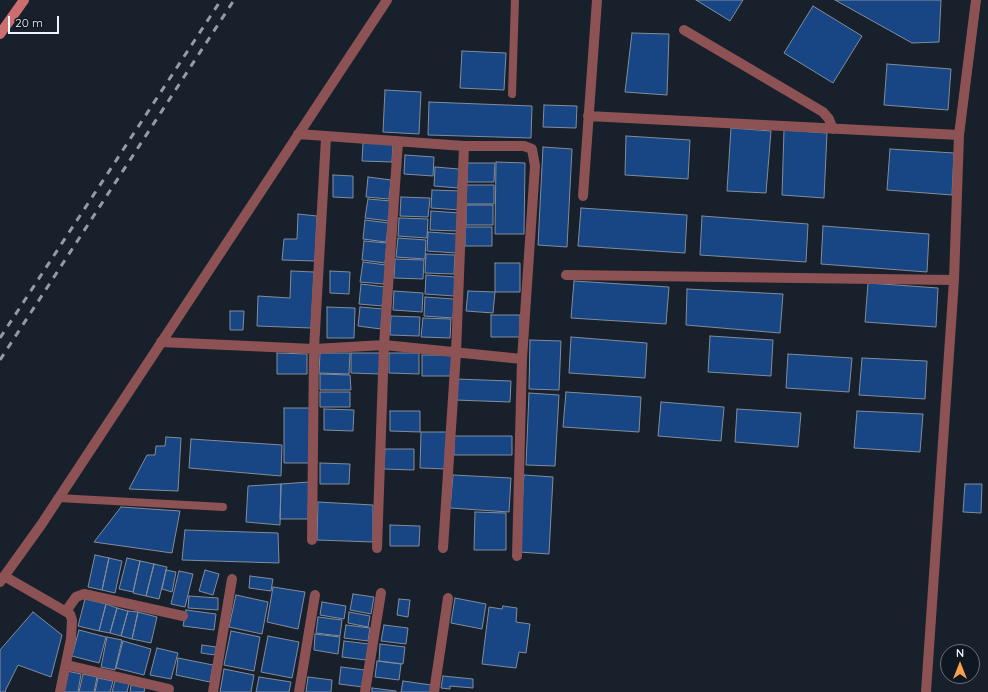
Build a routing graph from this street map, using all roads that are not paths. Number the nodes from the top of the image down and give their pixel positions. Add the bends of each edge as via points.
1 (24, 0) edge
2 (386, 0) edge
3 (515, 0) edge
4 (597, 0) edge
5 (976, 0) edge
6 (684, 30) dead end
7 (0, 34) edge
8 (512, 94) dead end
9 (588, 116) junction
10 (833, 129) junction
11 (298, 134) junction
12 (959, 135) junction
13 (326, 138) junction
14 (398, 142) junction
15 (464, 146) junction
16 (583, 196) dead end
17 (566, 275) dead end
18 (954, 280) junction
19 (161, 342) junction
20 (384, 345) junction
21 (314, 349) junction
22 (456, 353) junction
23 (522, 359) junction
24 (58, 498) junction
25 (223, 507) dead end
26 (312, 540) dead end
27 (377, 548) dead end
28 (443, 548) dead end
29 (517, 556) dead end
30 (2, 579) edge
31 (232, 579) dead end
32 (381, 593) dead end
33 (315, 595) dead end
34 (448, 598) dead end
35 (66, 611) junction
36 (183, 616) dead end
37 (67, 664) junction
38 (169, 689) dead end
39 (60, 692) edge
40 (213, 692) edge
41 (299, 692) edge
42 (365, 692) edge
43 (434, 692) edge
44 (926, 692) edge

1 - 7 street
2 - 11 street
3 - 8 lane
4 - 9 street
5 - 12 street
6 - 10 street via 823,112
9 - 10 street
9 - 16 street
10 - 12 street
11 - 13 street
11 - 19 street
12 - 18 street
13 - 14 street
13 - 21 street
14 - 15 street
14 - 20 street
15 - 22 street
15 - 23 street via 524,146 532,149 535,166
17 - 18 street
18 - 44 street
19 - 21 street
19 - 24 street
20 - 21 street
20 - 22 street
20 - 27 street
21 - 26 street
22 - 23 street
22 - 28 street
23 - 29 street
24 - 25 lane
24 - 30 street
30 - 35 street
31 - 40 street
32 - 42 street
33 - 41 street
34 - 43 street
35 - 36 street via 76,597 84,594
35 - 37 street via 72,620
37 - 38 street
37 - 39 street

